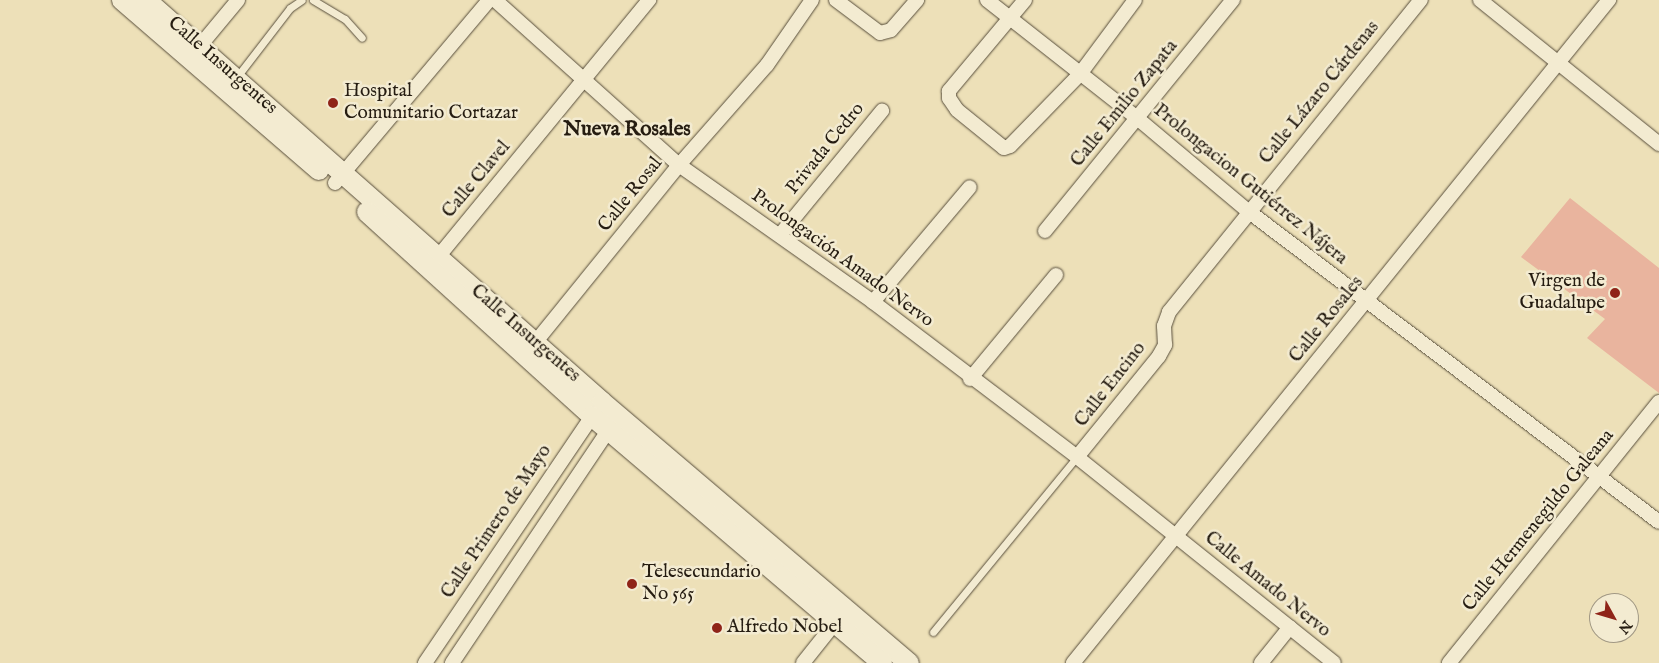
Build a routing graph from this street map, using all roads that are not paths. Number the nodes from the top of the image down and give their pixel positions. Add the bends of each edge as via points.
1 (122, 0) edge
2 (146, 0) edge
3 (238, 0) edge
4 (302, 0) edge
5 (313, 0) edge
6 (489, 0) edge
7 (495, 0) edge
8 (649, 0) edge
9 (812, 0) edge
10 (836, 0) edge
11 (917, 0) edge
12 (987, 0) edge
13 (1025, 0) edge
14 (1136, 0) edge
15 (1234, 0) edge
16 (1421, 0) edge
17 (1480, 0) edge
18 (1609, 0) edge
19 (1010, 19) junction
20 (362, 38) dead end
21 (195, 52) junction
22 (1558, 63) junction
23 (1080, 74) junction
24 (236, 78) junction
25 (583, 82) junction
26 (882, 111) dead end
27 (1137, 118) junction
28 (1659, 144) edge
29 (679, 165) junction
30 (340, 178) junction
31 (970, 187) dead end
32 (1248, 211) junction
33 (1045, 231) dead end
34 (780, 235) junction
35 (438, 257) junction
36 (1056, 275) dead end
37 (873, 302) junction
38 (1365, 302) junction
39 (530, 349) junction
40 (970, 378) junction
41 (1659, 402) edge
42 (597, 409) junction
43 (614, 423) junction
44 (1077, 457) junction
45 (1598, 478) junction
46 (1659, 522) edge
47 (1176, 537) junction
48 (834, 624) junction
49 (1290, 628) junction
50 (933, 632) dead end
51 (425, 663) edge
52 (452, 663) edge
53 (803, 663) edge
54 (882, 663) edge
55 (909, 663) edge
56 (1073, 663) edge
57 (1261, 663) edge
58 (1334, 663) edge
59 (1449, 663) edge

1 - 21 main road, Calle Insurgentes
2 - 21 main road, Calle Insurgentes
3 - 21 street
4 - 24 lane via 290,8
5 - 20 lane via 331,8
6 - 30 street
7 - 25 street, Prolongación Amado Nervo
8 - 25 street, Calle Clavel
9 - 29 street, Calle Rosal via 767,65
10 - 11 street via 880,34 891,30
12 - 19 street, Prolongacion Gutiérrez Nájera
13 - 19 street
14 - 23 street
15 - 27 street, Calle Emilio Zapata
16 - 32 street, Calle Lázaro Cárdenas
17 - 22 street
18 - 22 street, Calle Rosales
19 - 23 street, Prolongacion Gutiérrez Nájera
19 - 23 street via 949,91 956,110 999,146 1010,146
21 - 24 main road, Calle Insurgentes
21 - 30 main road, Calle Insurgentes
22 - 28 street
22 - 38 street, Calle Rosales
23 - 27 street, Prolongacion Gutiérrez Nájera
24 - 30 main road, Calle Insurgentes
25 - 29 street, Prolongación Amado Nervo
25 - 35 street, Calle Clavel
26 - 34 street, Privada Cedro
27 - 32 street, Prolongacion Gutiérrez Nájera
27 - 33 street, Calle Emilio Zapata
29 - 34 street, Prolongación Amado Nervo
29 - 39 street, Calle Rosal
30 - 35 main road, Calle Insurgentes
30 - 39 main road, Calle Insurgentes
31 - 37 street
32 - 38 street, Prolongacion Gutiérrez Nájera
32 - 44 street, Calle Encino via 1169,312 1164,326 1165,345 1159,356
34 - 37 street, Prolongación Amado Nervo
35 - 39 main road, Calle Insurgentes
36 - 40 street
37 - 40 street, Prolongación Amado Nervo
38 - 45 street, Prolongacion Gutiérrez Nájera
38 - 47 street, Calle Rosales
39 - 42 main road, Calle Insurgentes
40 - 44 street, Prolongación Amado Nervo
41 - 45 street, Calle Hermenegildo Galeana
42 - 43 main road, Calle Insurgentes
42 - 51 street, Calle Primero de Mayo
43 - 48 main road, Calle Insurgentes
43 - 52 street
43 - 55 main road, Calle Insurgentes
44 - 47 street, Prolongación Amado Nervo
44 - 50 lane
45 - 46 street, Prolongacion Gutiérrez Nájera
45 - 59 street, Calle Hermenegildo Galeana
47 - 49 street, Calle Amado Nervo
47 - 56 street, Calle Rosales
48 - 53 street
48 - 54 main road, Calle Insurgentes
49 - 57 street
49 - 58 street, Calle Amado Nervo

